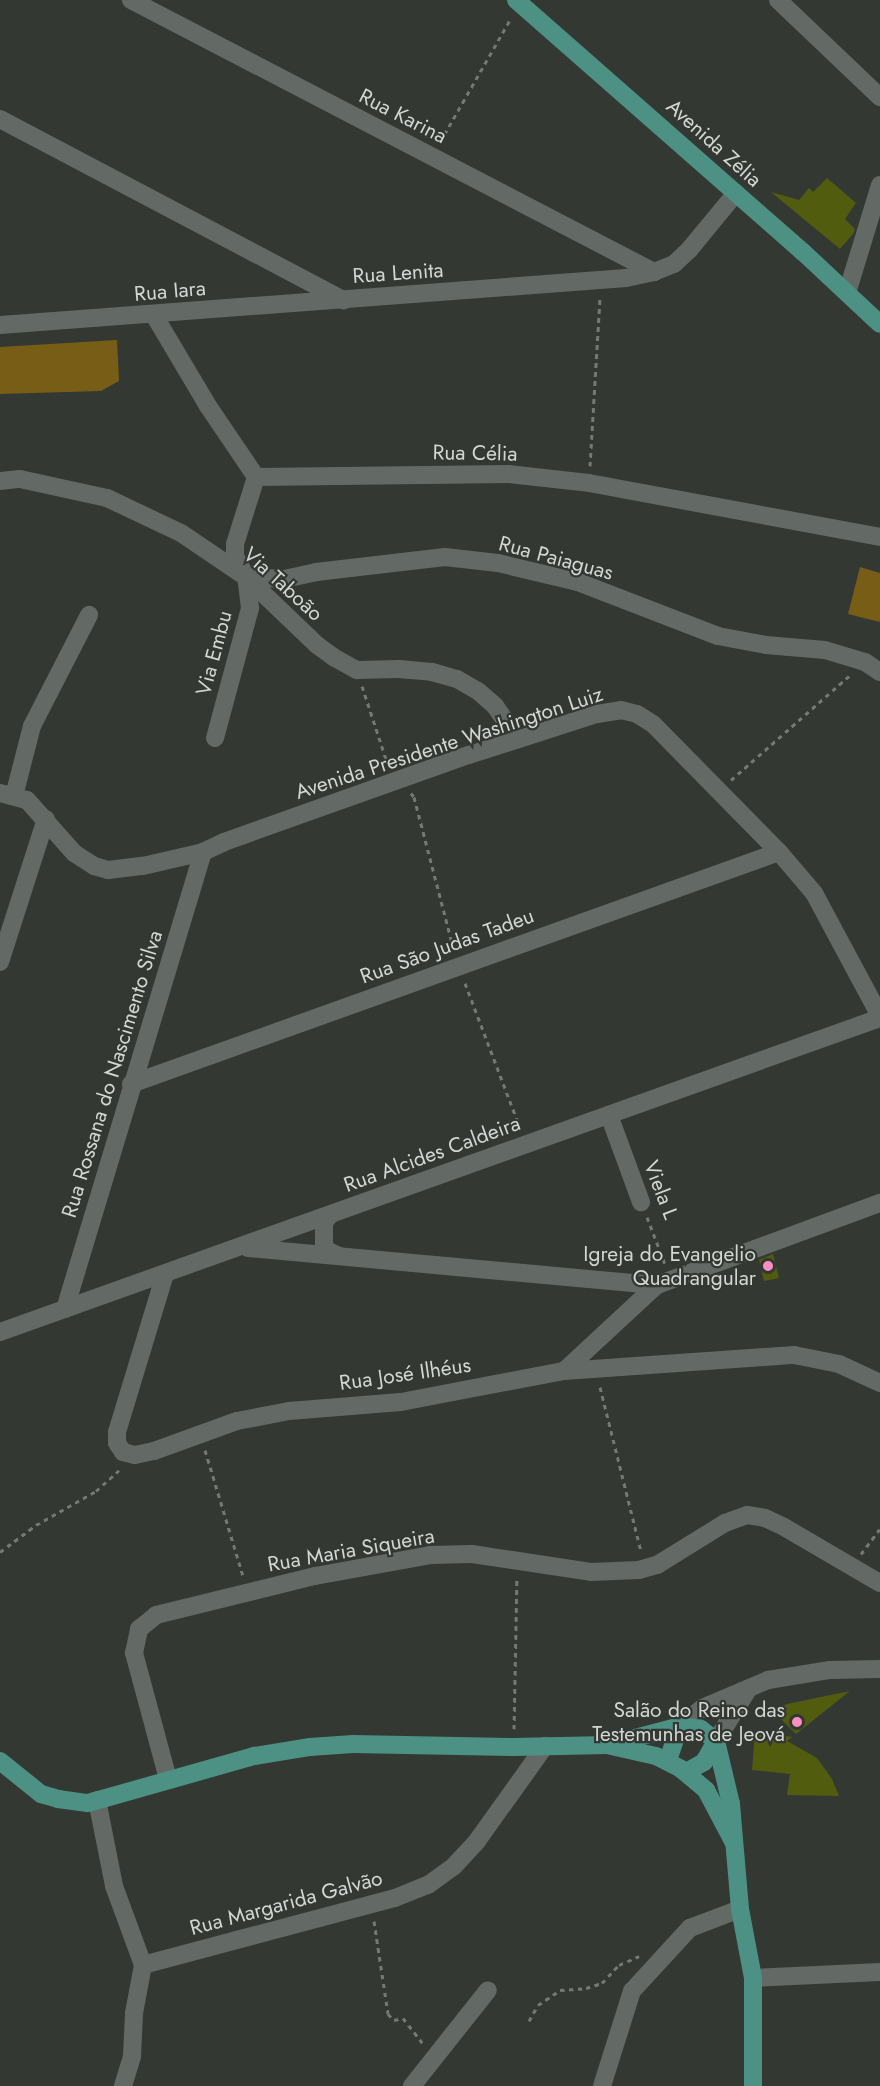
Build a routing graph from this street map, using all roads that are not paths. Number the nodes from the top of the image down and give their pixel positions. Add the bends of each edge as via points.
1 (131, 0) edge
2 (778, 0) edge
3 (518, 2) edge
4 (880, 96) edge
5 (0, 119) edge
6 (880, 185) edge
7 (736, 193) junction
8 (654, 272) junction
9 (848, 293) junction
10 (344, 300) junction
11 (153, 315) junction
12 (880, 324) edge
13 (0, 325) edge
14 (256, 477) junction
15 (0, 481) edge
16 (880, 537) edge
17 (246, 577) junction
18 (89, 615) dead end
19 (872, 667) edge
20 (215, 738) dead end
21 (518, 739) junction
22 (7, 794) edge
23 (46, 819) junction
24 (203, 852) junction
25 (779, 852) junction
26 (0, 962) edge
27 (880, 1017) edge
28 (132, 1084) junction
29 (609, 1115) junction
30 (641, 1202) road end
31 (880, 1203) edge
32 (330, 1215) junction
33 (240, 1247) junction
34 (337, 1256) junction
35 (165, 1274) junction
36 (664, 1282) junction
37 (65, 1309) junction
38 (0, 1332) edge
39 (564, 1371) junction
40 (880, 1383) edge
41 (880, 1583) edge
42 (880, 1668) edge
43 (749, 1688) junction
44 (680, 1726) junction
45 (716, 1741) junction
46 (607, 1745) junction
47 (545, 1746) junction
48 (668, 1760) junction
49 (0, 1761) edge
50 (686, 1772) junction
51 (168, 1779) junction
52 (98, 1800) junction
53 (734, 1843) junction
54 (740, 1909) junction
55 (142, 1965) junction
56 (880, 1972) edge
57 (753, 1978) junction
58 (488, 1990) dead end
59 (123, 2086) edge
60 (412, 2086) edge
61 (602, 2086) edge
62 (753, 2086) edge

1 - 8 street, Rua Karina
2 - 4 street
3 - 7 main road, Avenida Zélia
5 - 10 street, Rua Lenita
6 - 9 street
7 - 8 street, Rua Lenita via 689,250 674,264
7 - 9 main road, Avenida Zélia
8 - 10 street, Rua Lenita via 601,282
9 - 12 main road, Avenida Zélia
10 - 11 street, Rua Iara
11 - 13 street, Rua Iara
11 - 14 street via 201,397
14 - 16 street, Rua Célia via 508,474 590,483
14 - 17 street, Via Embu via 235,544 235,556
15 - 17 street, Via Taboão via 20,478 107,498 182,533
17 - 19 street, Rua Paiaguas via 284,579 445,557 498,563 578,582 718,636 825,650
17 - 20 street, Via Embu via 250,608
17 - 21 street, Via Taboão via 317,645 357,670 399,669 457,679 495,706
18 - 22 street via 32,726
21 - 24 street, Avenida Presidente Washington Luiz
21 - 25 street, Avenida Presidente Washington Luiz via 597,714 621,710 637,714 653,724
22 - 23 street via 27,800
23 - 24 street, Avenida Presidente Washington Luiz via 74,853 108,870
23 - 26 street
24 - 28 street, Rua Rossana do Nascimento Silva
25 - 27 street, Avenida Presidente Washington Luiz via 814,893
25 - 28 street, Rua São Judas Tadeu
27 - 29 street, Rua Alcides Caldeira
28 - 37 street, Rua Rossana do Nascimento Silva
29 - 30 street, Viela L
29 - 32 street, Rua Alcides Caldeira
31 - 36 street
32 - 33 street, Rua Alcides Caldeira
32 - 34 street via 324,1222 324,1245
33 - 34 street
33 - 35 street, Rua Alcides Caldeira
34 - 36 street
35 - 37 street, Rua Alcides Caldeira
35 - 39 street, Rua José Ilhéus via 117,1432 117,1443 123,1452 135,1455 237,1421 289,1411 401,1402
36 - 39 street
37 - 38 street, Rua Alcides Caldeira
39 - 40 street, Rua José Ilhéus via 794,1355 839,1364
41 - 51 street, Rua Maria Siqueira via 765,1518 747,1515 725,1522 657,1565 618,1573 471,1554 430,1555 156,1615 139,1629 134,1653
42 - 43 street via 800,1673
43 - 44 street via 702,1708
43 - 45 street
44 - 45 main road via 701,1729
44 - 46 main road
44 - 48 main road
45 - 50 main road via 704,1762
45 - 53 main road via 731,1804
46 - 47 main road
46 - 48 main road
47 - 51 main road via 310,1747 254,1756
47 - 55 street, Rua Margarida Galvão via 477,1841 454,1866 428,1885
48 - 50 main road
49 - 52 main road via 41,1794 88,1803
50 - 53 main road via 706,1790
51 - 52 main road
52 - 55 street via 114,1886
53 - 54 main road
54 - 57 main road
54 - 61 street via 690,1928 632,1991
55 - 59 street via 132,2056
56 - 57 street
57 - 62 main road
58 - 60 street

